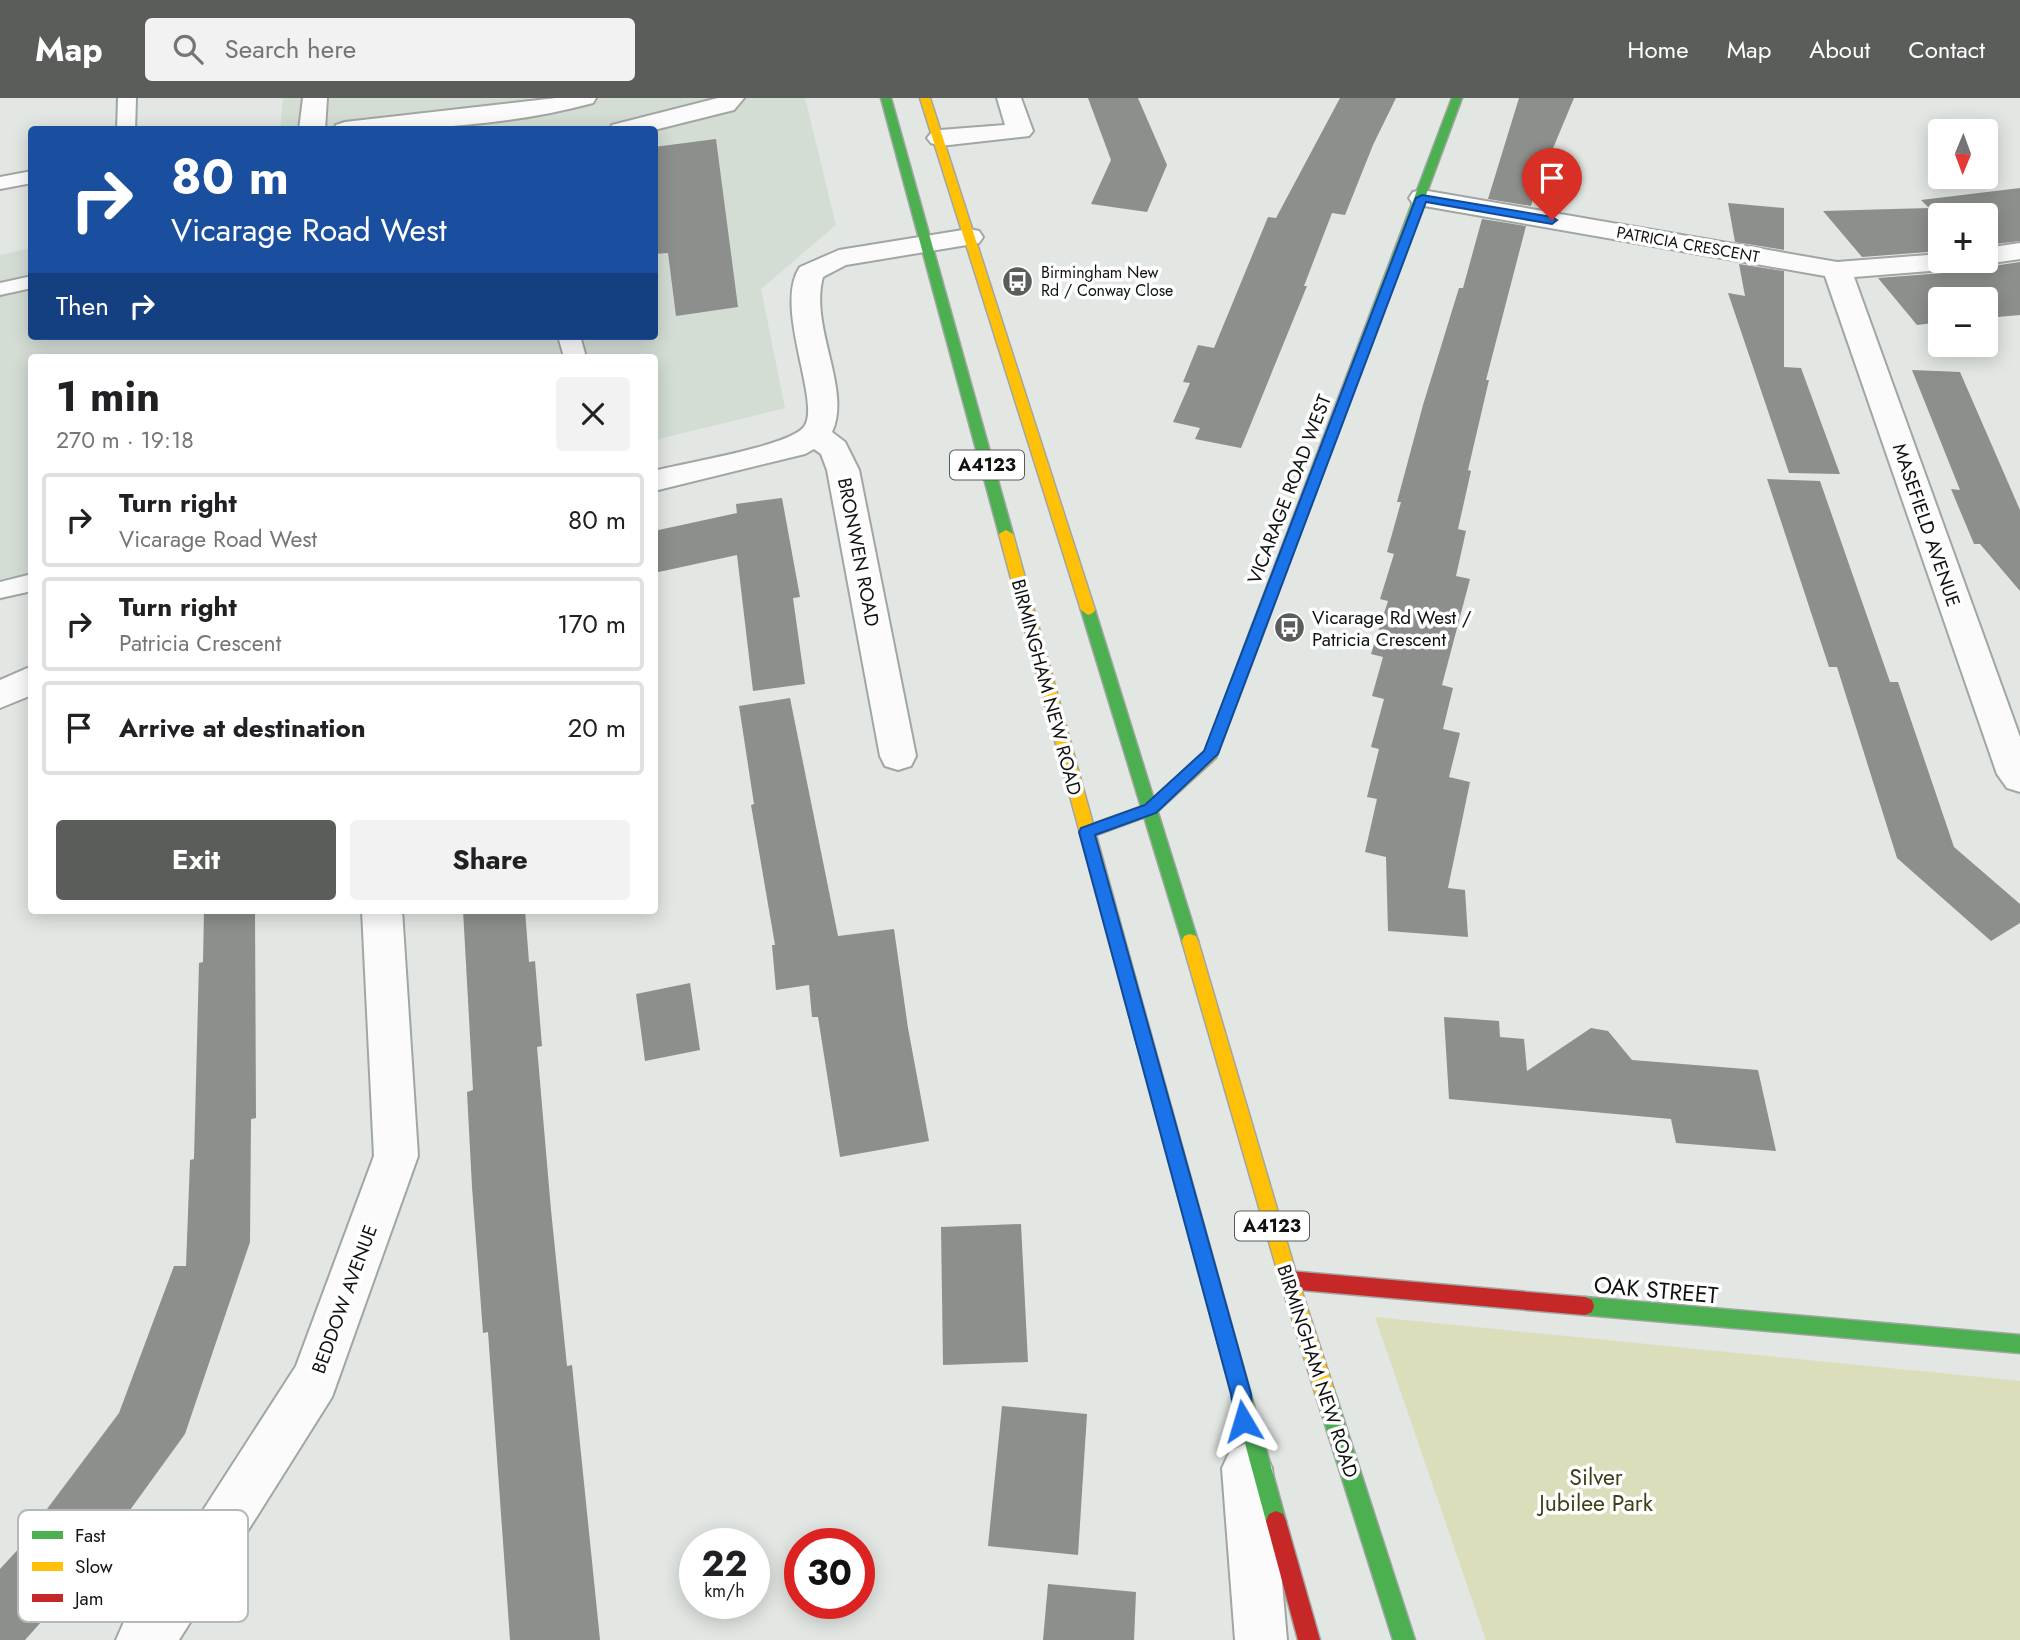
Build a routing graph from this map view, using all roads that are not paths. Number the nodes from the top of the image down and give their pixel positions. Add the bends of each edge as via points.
1 (127, 98) edge
2 (315, 98) edge
3 (584, 98) edge
4 (732, 98) edge
5 (886, 98) edge
6 (925, 98) edge
7 (1009, 98) edge
8 (1457, 98) edge
9 (127, 126) edge
10 (312, 126) edge
11 (382, 126) edge
12 (638, 126) edge
13 (940, 138) junction
14 (28, 178) edge
15 (0, 183) edge
16 (1422, 198) junction
17 (970, 237) junction
18 (926, 243) junction
19 (2020, 251) edge
20 (1998, 254) edge
21 (1928, 263) edge
22 (1837, 270) junction
23 (28, 283) edge
24 (0, 289) edge
25 (816, 434) junction
26 (658, 480) edge
27 (28, 583) edge
28 (0, 590) edge
29 (28, 681) edge
30 (0, 695) edge
31 (898, 756) dead end
32 (2020, 778) edge
33 (1150, 809) junction
34 (1087, 832) junction
35 (382, 914) edge
36 (1289, 1280) junction
37 (2020, 1345) edge
38 (1241, 1394) junction
39 (232, 1510) edge
40 (161, 1622) edge
41 (142, 1640) edge
42 (1261, 1640) edge
43 (1309, 1640) edge
44 (1404, 1640) edge

1 - 9 lane
2 - 10 street
3 - 11 street via 547,108
4 - 12 street via 725,105
5 - 18 main road, BIRMINGHAM NEW ROAD / A4123
6 - 13 main road, BIRMINGHAM NEW ROAD / A4123
7 - 13 street via 1020,131
8 - 16 main road, VICARAGE ROAD WEST
13 - 17 main road, BIRMINGHAM NEW ROAD / A4123
14 - 15 lane
16 - 22 street, PATRICIA CRESCENT
16 - 33 main road, VICARAGE ROAD WEST via 1211,754
17 - 18 street
17 - 33 main road, BIRMINGHAM NEW ROAD / A4123
18 - 25 street via 839,258 810,273 805,290 810,344 823,400 823,419
18 - 34 main road, BIRMINGHAM NEW ROAD / A4123
19 - 20 street
21 - 22 street, PATRICIA CRESCENT
22 - 32 street, MASEFIELD AVENUE
23 - 24 lane
25 - 26 street via 794,447
25 - 31 street, BRONWEN ROAD via 834,449 843,470
27 - 28 lane
29 - 30 street
33 - 34 main road, VICARAGE ROAD WEST
33 - 36 main road, BIRMINGHAM NEW ROAD / A4123
34 - 38 main road, BIRMINGHAM NEW ROAD / A4123
35 - 39 street, BEDDOW AVENUE via 396,1156 315,1380
36 - 37 main road, OAK STREET
36 - 44 main road, BIRMINGHAM NEW ROAD / A4123
38 - 42 street
38 - 43 main road, BIRMINGHAM NEW ROAD / A4123
40 - 41 street, BEDDOW AVENUE

